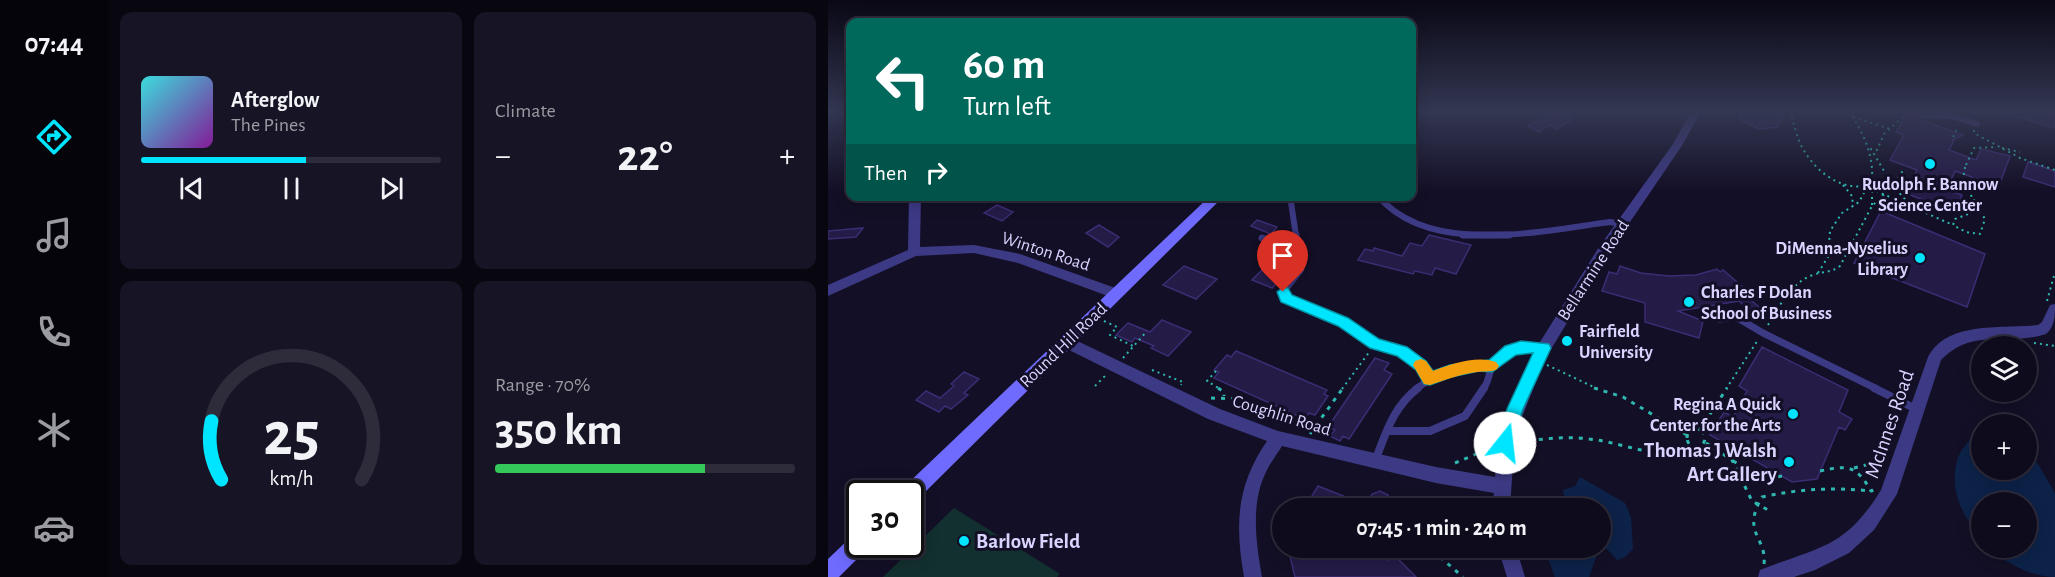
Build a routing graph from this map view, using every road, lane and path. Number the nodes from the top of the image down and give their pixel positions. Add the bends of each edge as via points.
1 (1681, 138) edge
2 (1800, 138) edge
3 (1865, 138) edge
4 (1882, 138) edge
5 (1981, 138) edge
6 (1998, 147) junction
7 (1871, 149) junction
8 (2020, 152) dead end
9 (1966, 166) joint
10 (1904, 169) dead end
11 (2055, 170) edge
12 (1842, 183) junction
13 (1872, 184) junction
14 (1893, 186) junction
15 (1867, 187) junction
16 (1872, 190) junction
17 (1882, 196) junction
18 (1974, 199) junction
19 (915, 201) edge
20 (1213, 201) edge
21 (1291, 201) edge
22 (1382, 201) edge
23 (1853, 206) junction
24 (1872, 206) junction
25 (1914, 209) junction
26 (1622, 224) junction
27 (1953, 225) junction
28 (1262, 238) dead end
29 (1298, 248) junction
30 (914, 252) junction
31 (2055, 272) edge
32 (1816, 274) junction
33 (828, 291) edge
34 (1116, 294) junction
35 (2050, 309) edge
36 (1093, 316) junction
37 (1720, 319) dead end
38 (1763, 333) junction
39 (1066, 342) junction
40 (1375, 344) junction
41 (1134, 346) dead end
42 (1540, 354) junction
43 (1124, 357) dead end
44 (1133, 361) dead end
45 (1143, 366) dead end
46 (1492, 366) junction
47 (1216, 371) dead end
48 (1430, 379) junction
49 (1180, 389) dead end
50 (1224, 396) junction
51 (1205, 399) dead end
52 (1918, 410) junction
53 (1312, 429) junction
54 (1388, 430) junction
55 (1699, 430) junction
56 (1333, 433) dead end
57 (1687, 435) junction
58 (1278, 438) junction
59 (1308, 440) dead end
60 (1505, 443) junction
61 (1706, 443) junction
62 (1693, 445) junction
63 (1888, 460) dead end
64 (1375, 461) junction
65 (1732, 461) junction
66 (1449, 465) dead end
67 (1854, 468) dead end
68 (1782, 476) dead end
69 (924, 480) edge
70 (1501, 486) junction
71 (1501, 498) edge
72 (1757, 504) junction
73 (1882, 504) junction
74 (1768, 510) dead end
75 (846, 556) edge
76 (1441, 558) edge
77 (1510, 558) edge
78 (1764, 572) edge
79 (828, 573) edge
80 (1253, 577) edge
81 (1463, 577) edge
82 (1516, 577) edge

1 - 26 street, Bellarmine Road
2 - 12 path via 1807,155
3 - 7 path
4 - 7 path via 1877,150
5 - 6 path
6 - 8 path
6 - 9 path via 1974,148
6 - 11 path
7 - 13 path
7 - 14 path
9 - 18 path via 1962,184
10 - 14 path
12 - 15 path
12 - 23 path via 1852,196
13 - 15 path
13 - 16 path
14 - 17 path
14 - 25 path
15 - 16 path
15 - 23 path
16 - 17 path
16 - 24 path
17 - 24 path
17 - 25 path
18 - 27 path via 1971,213 1955,219
18 - 27 path via 1985,219 1980,234 1961,231
19 - 30 street
20 - 34 main road, Round Hill Road
21 - 29 lane
22 - 26 lane via 1409,221 1468,236
23 - 32 path via 1842,213 1830,231 1828,257
24 - 32 path via 1840,266 1835,271
25 - 27 path
26 - 42 street, Bellarmine Road
28 - 29 lane
29 - 40 lane via 1301,269 1283,292 1286,299 1343,322
30 - 33 street, Winton Road
30 - 34 street, Winton Road via 996,252
31 - 35 path
32 - 38 path via 1793,288
34 - 36 main road, Round Hill Road
35 - 52 street, McInnes Road via 2047,326 2041,330 1969,337 1943,346 1935,357
36 - 39 main road, Round Hill Road
36 - 41 path via 1117,327 1110,335
37 - 38 lane via 1736,316
38 - 52 lane
38 - 55 path
39 - 58 street, Coughlin Road via 1214,414
39 - 69 main road, Round Hill Road
40 - 48 lane via 1402,351
40 - 53 path
42 - 46 lane via 1521,347
42 - 57 path via 1594,388 1623,397
42 - 60 street, Bellarmine Road via 1515,409
43 - 44 path
45 - 49 path via 1183,382
46 - 48 lane via 1450,371
46 - 54 lane via 1488,381 1465,416 1430,431
47 - 50 path via 1207,381
48 - 54 lane via 1402,402
50 - 51 path
50 - 53 path
52 - 73 street, McInnes Road
53 - 56 path
53 - 59 path
54 - 64 lane
55 - 57 path
55 - 61 path
57 - 62 path
58 - 64 street, Coughlin Road
58 - 80 street via 1253,485 1247,526
60 - 62 path via 1590,439 1666,455
60 - 66 path
60 - 70 street, Bellarmine Road
61 - 62 path
61 - 65 path
63 - 67 path
64 - 70 street, Coughlin Road
65 - 68 path via 1766,479
65 - 72 path
70 - 71 street, Bellarmine Road
72 - 73 path via 1769,495 1835,487 1871,491
72 - 74 path
72 - 78 path via 1752,528 1765,555
73 - 78 street, McInnes Road via 1868,525 1839,549 1822,558
75 - 79 main road
76 - 81 path
77 - 82 street

